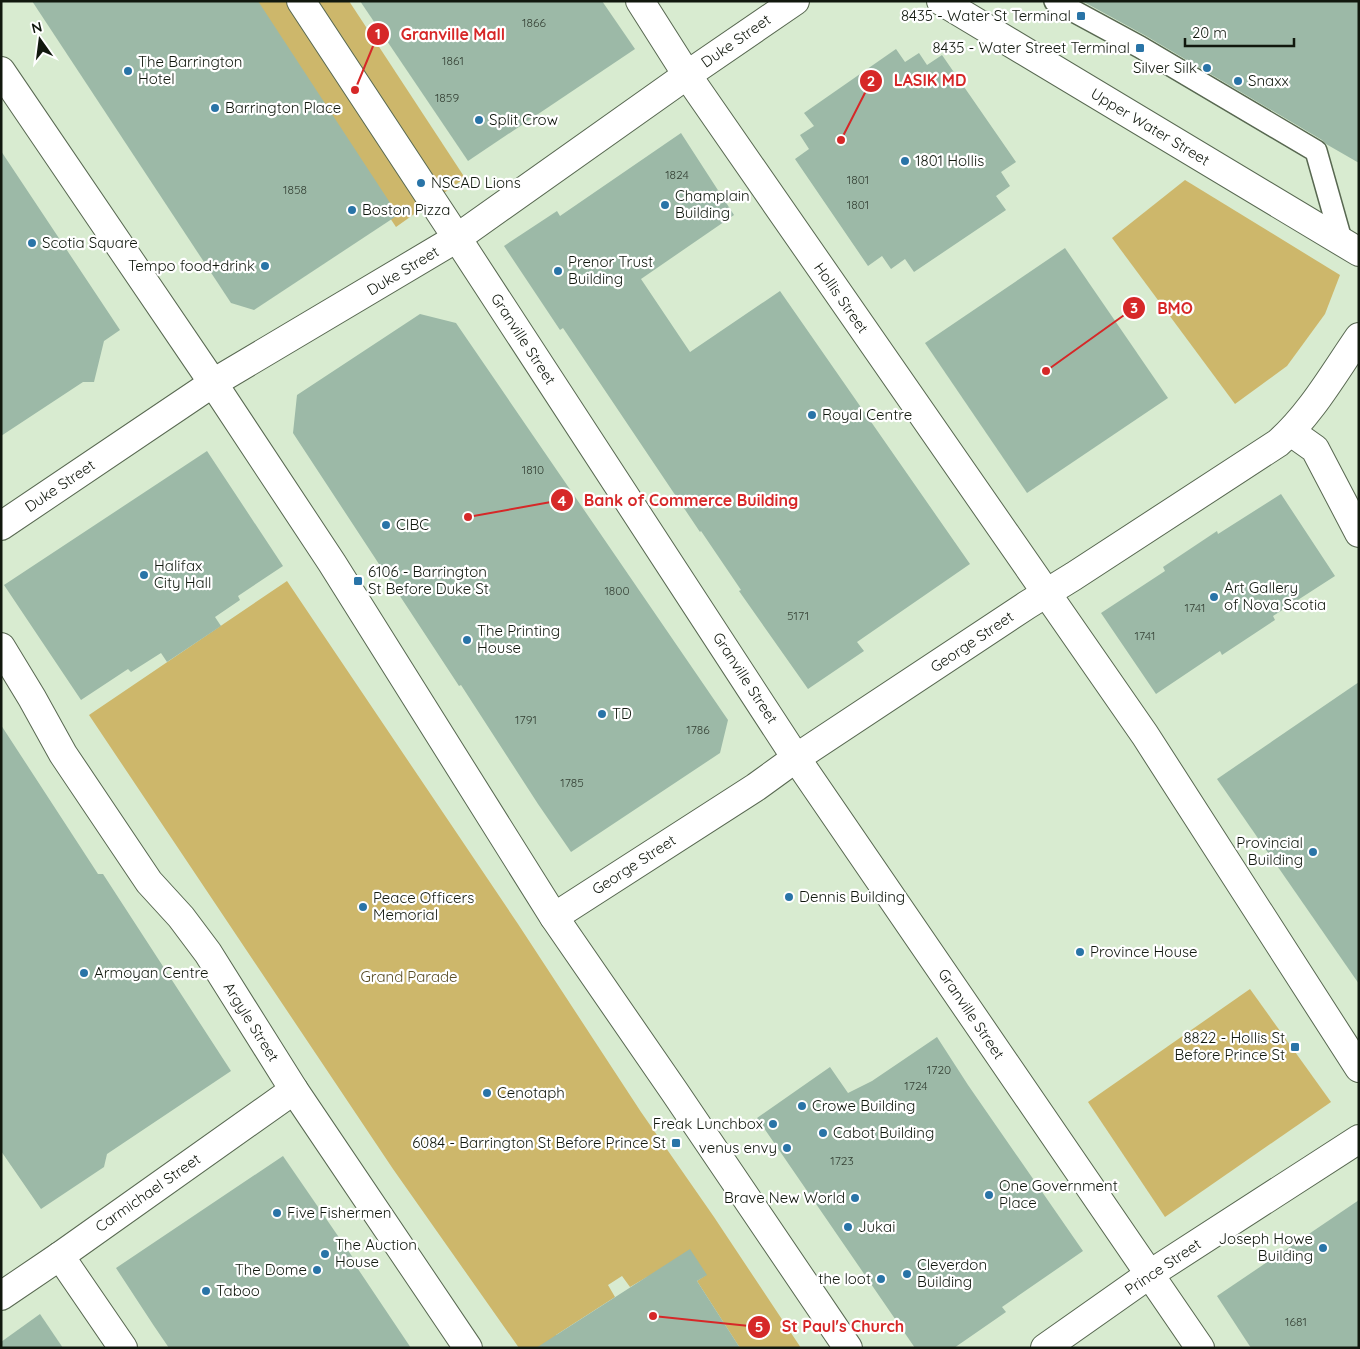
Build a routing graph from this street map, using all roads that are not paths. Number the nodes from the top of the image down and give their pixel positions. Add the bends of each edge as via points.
1 (301, 1) edge
2 (640, 1) edge
3 (795, 1) edge
4 (941, 1) edge
5 (1054, 1) edge
6 (1, 71) edge
7 (687, 75) junction
8 (457, 238) junction
9 (1350, 247) edge
10 (1359, 337) edge
11 (213, 383) junction
12 (1291, 432) junction
13 (1, 526) edge
14 (1359, 533) edge
15 (1046, 593) junction
16 (1, 647) edge
17 (796, 758) junction
18 (554, 917) junction
19 (1359, 1068) edge
20 (294, 1090) junction
21 (1359, 1139) edge
22 (60, 1256) junction
23 (1150, 1274) junction
24 (1, 1296) edge
25 (123, 1348) edge
26 (468, 1348) edge
27 (848, 1348) edge
28 (1045, 1348) edge
29 (1200, 1348) edge

1 - 8 street, Granville Street
2 - 7 street, Hollis Street
3 - 7 street, Duke Street
4 - 9 street, Upper Water Street
5 - 9 lane via 1316,151
6 - 11 street
7 - 8 street, Duke Street
7 - 15 street, Hollis Street
8 - 11 street, Duke Street
8 - 17 street, Granville Street
10 - 12 street, George Street
11 - 13 street, Duke Street
11 - 18 street via 332,563
12 - 14 street via 1316,449
12 - 15 street, George Street
15 - 17 street, George Street
15 - 19 street, Hollis Street via 1144,735
16 - 20 street, Argyle Street via 63,754 149,882 208,953
17 - 18 street, George Street
17 - 23 street, Granville Street
18 - 27 street
20 - 22 street, Carmichael Street
20 - 26 street, Argyle Street
21 - 23 street, Prince Street
22 - 24 street, Carmichael Street
22 - 25 street
23 - 28 street, Prince Street
23 - 29 street, Granville Street

